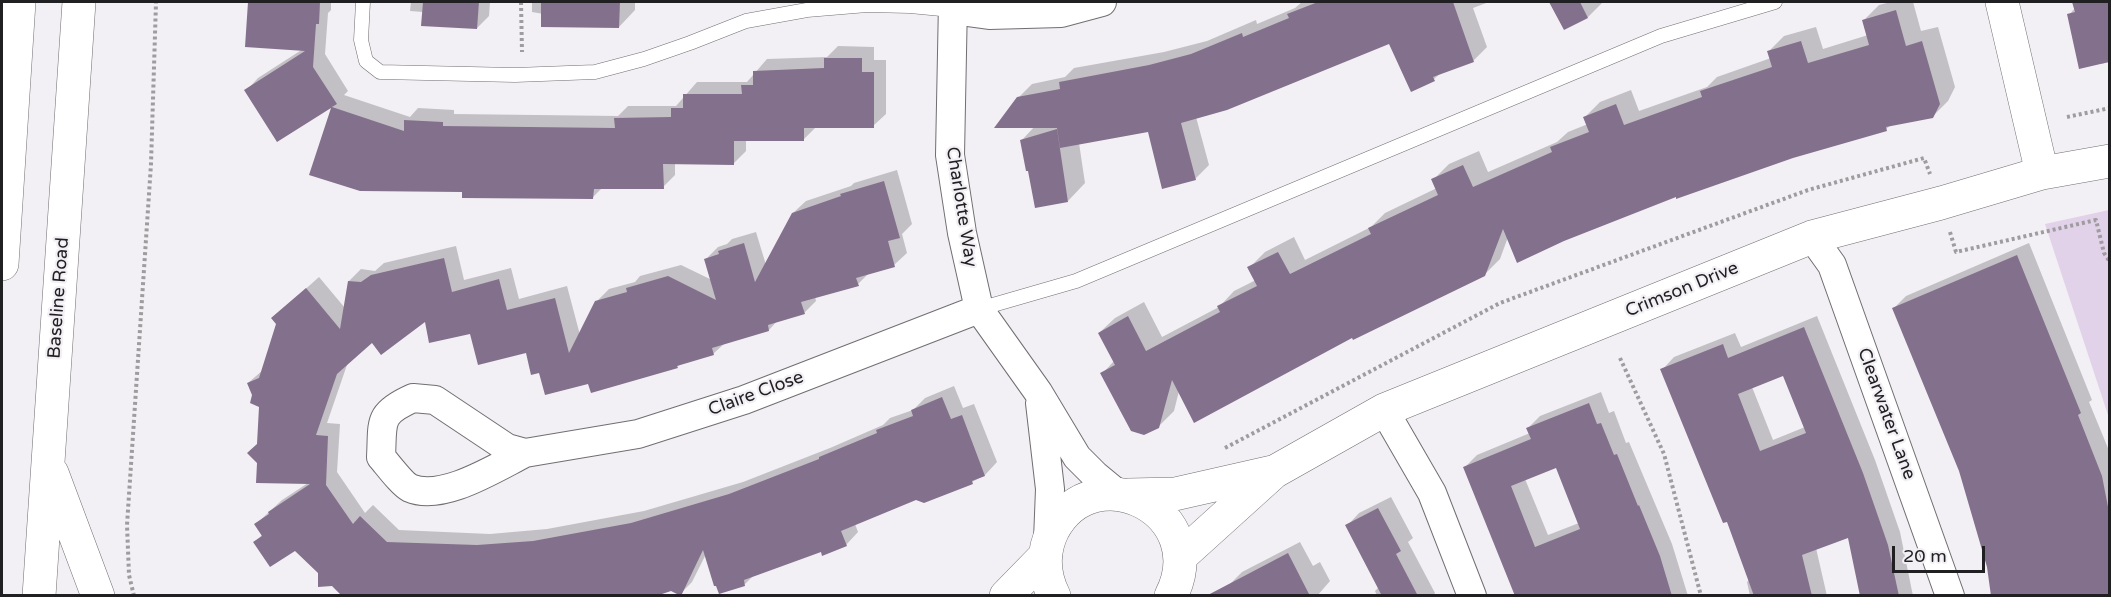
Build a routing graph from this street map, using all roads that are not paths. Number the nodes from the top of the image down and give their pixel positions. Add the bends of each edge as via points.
1 (19, 2) edge
2 (79, 2) edge
3 (363, 2) edge
4 (1102, 2) edge
5 (1775, 2) edge
6 (2002, 2) edge
7 (952, 6) edge
8 (2109, 161) edge
9 (2042, 173) junction
10 (1812, 237) junction
11 (2, 264) edge
12 (980, 309) junction
13 (1038, 392) junction
14 (1384, 410) junction
15 (525, 453) junction
16 (48, 461) junction
17 (1274, 472) junction
18 (1123, 494) junction
19 (1046, 548) junction
20 (1177, 582) edge
21 (39, 596) edge
22 (98, 596) edge
23 (1006, 596) edge
24 (1054, 596) edge
25 (1472, 596) edge
26 (1950, 596) edge

1 - 11 street
2 - 16 street, Baseline Road
3 - 7 lane via 361,40 366,61 380,72 522,75 595,72 690,44 746,21 807,10 867,5
4 - 7 street via 1061,13 989,15
5 - 12 lane via 1661,36 1076,281
6 - 9 street
7 - 12 street, Charlotte Way via 950,155 962,233
8 - 9 street, Crimson Drive
9 - 10 street, Crimson Drive
10 - 14 street, Crimson Drive
10 - 26 street, Clearwater Lane via 1832,265
12 - 13 street, Charlotte Way
12 - 15 street, Claire Close via 744,400 659,428
13 - 18 street, Charlotte Way via 1077,457
13 - 19 street via 1050,489
14 - 17 street, Crimson Drive
14 - 25 street via 1432,493
15 - 15 street, Claire Close via 507,448 435,400 413,398 395,406 383,420 381,457 408,488 430,493 451,489
16 - 21 street, Baseline Road
16 - 22 street
17 - 18 street, Crimson Drive via 1175,494
17 - 20 street, Crimson Drive
18 - 19 street, Crimson Drive via 1096,495 1075,505 1059,520
18 - 20 street via 1147,503 1164,517 1175,536
19 - 23 street
19 - 24 street via 1046,576

